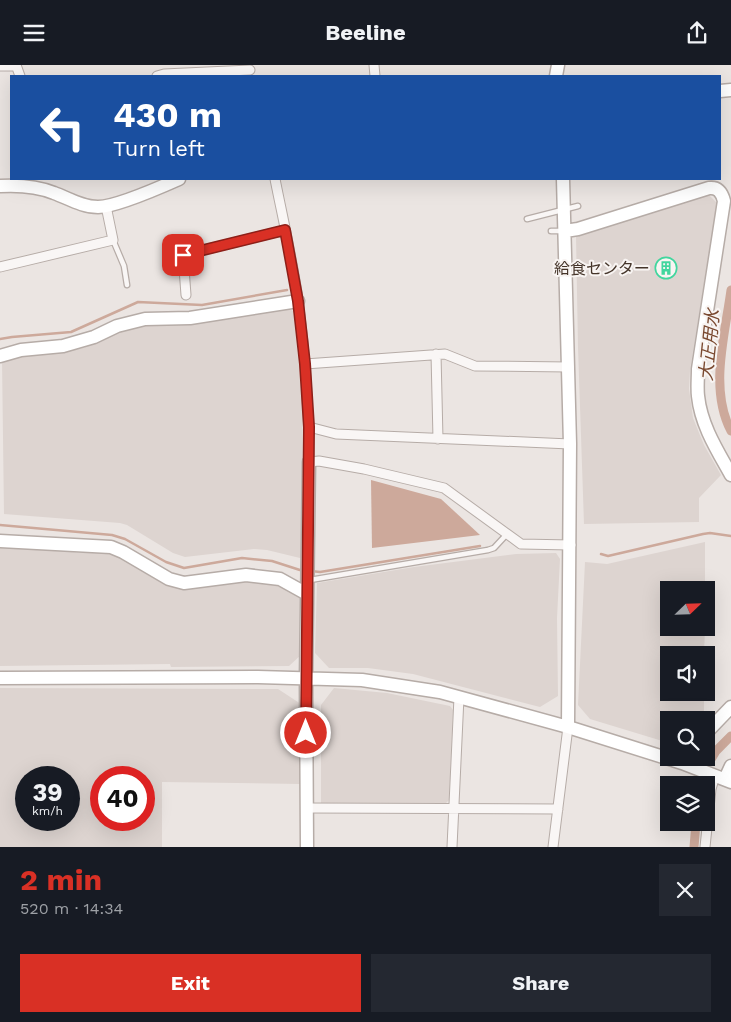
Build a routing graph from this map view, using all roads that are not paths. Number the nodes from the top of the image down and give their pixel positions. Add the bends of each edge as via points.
1 (16, 65) edge
2 (0, 66) edge
3 (250, 70) edge
4 (160, 75) edge
5 (177, 180) edge
6 (276, 180) edge
7 (563, 180) edge
8 (40, 183) edge
9 (0, 186) edge
10 (106, 207) junction
11 (578, 207) dead end
12 (565, 211) junction
13 (527, 219) dead end
14 (285, 230) junction
15 (551, 231) dead end
16 (565, 231) junction
17 (114, 240) junction
18 (0, 267) edge
19 (127, 285) dead end
20 (186, 295) dead end
21 (298, 301) junction
22 (436, 355) junction
23 (0, 356) edge
24 (305, 364) junction
25 (569, 367) junction
26 (309, 427) junction
27 (438, 439) junction
28 (570, 444) junction
29 (309, 462) junction
30 (731, 475) edge
31 (507, 535) junction
32 (0, 541) edge
33 (571, 545) junction
34 (307, 581) junction
35 (307, 594) junction
36 (0, 677) edge
37 (306, 679) junction
38 (459, 697) junction
39 (731, 707) edge
40 (715, 724) edge
41 (568, 727) junction
42 (660, 753) edge
43 (696, 766) edge
44 (731, 766) edge
45 (724, 779) edge
46 (306, 808) junction
47 (454, 808) junction
48 (558, 809) junction
49 (307, 847) edge
50 (452, 847) edge
51 (553, 847) edge
52 (705, 847) edge

1 - 2 street
3 - 4 street
5 - 10 street
6 - 14 street
7 - 12 street
8 - 9 street
8 - 10 street via 82,205
10 - 17 street
11 - 12 lane
12 - 13 lane
12 - 16 street
14 - 20 street via 183,255
14 - 21 street
15 - 16 lane
16 - 25 street
16 - 30 street via 708,188 723,196 698,369 698,396 704,423
17 - 18 street
17 - 19 lane
21 - 23 street via 190,318 145,319 117,325 94,337 63,346
21 - 24 street
22 - 24 street
22 - 25 street via 445,354 475,366
22 - 27 street
24 - 26 street
25 - 28 street
26 - 27 street via 336,434
26 - 29 street
27 - 28 street
28 - 33 street
29 - 31 street via 364,469 444,488
29 - 34 street
31 - 33 street via 524,545
31 - 34 lane via 488,551
32 - 35 street via 111,547 169,579 184,583 246,575 280,579
33 - 41 street
34 - 35 street
35 - 37 street
36 - 37 street
37 - 38 street via 362,680
37 - 46 street
38 - 41 street
38 - 47 street
39 - 40 street
41 - 42 street
41 - 48 street
43 - 45 street
44 - 45 street
45 - 52 street via 711,789
46 - 47 street
46 - 49 street
47 - 48 street
47 - 50 street
48 - 51 street

